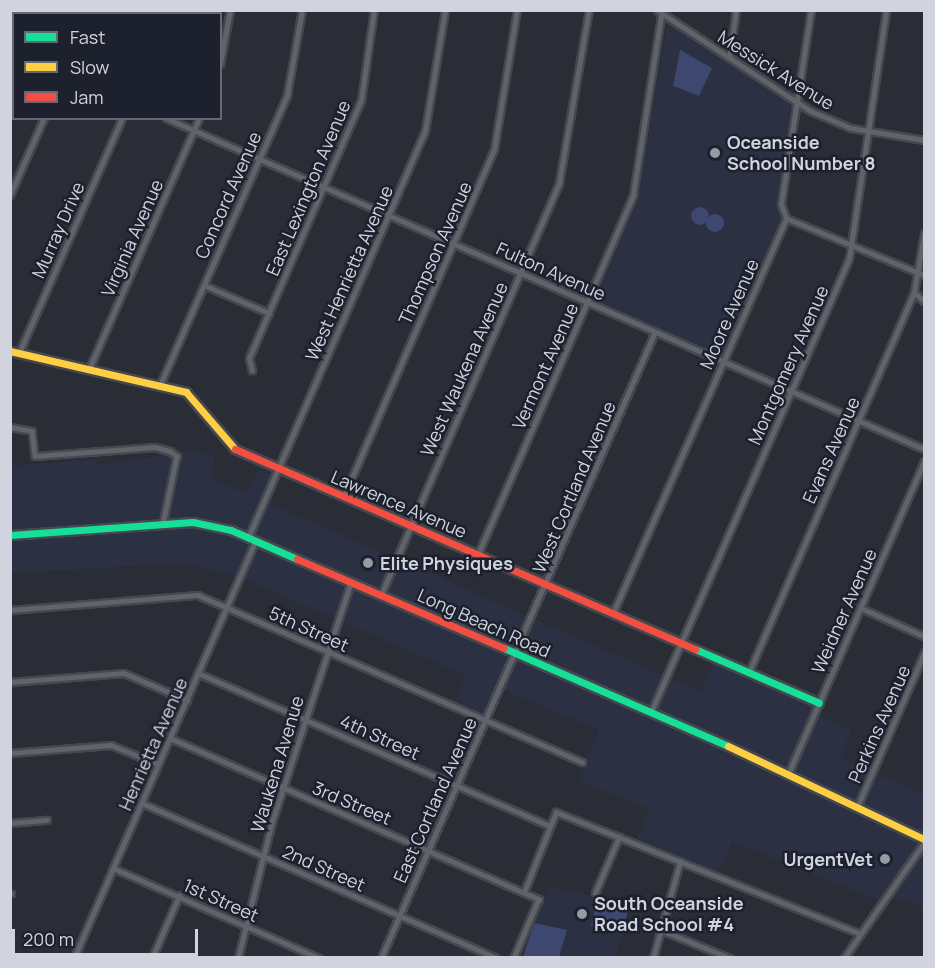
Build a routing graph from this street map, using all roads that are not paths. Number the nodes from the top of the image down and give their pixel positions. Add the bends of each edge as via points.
1 (230, 10) edge
2 (302, 10) edge
3 (374, 10) edge
4 (445, 10) edge
5 (517, 10) edge
6 (589, 10) edge
7 (736, 10) edge
8 (811, 10) edge
9 (886, 10) edge
10 (660, 11) edge
11 (222, 53) edge
12 (729, 58) junction
13 (797, 102) junction
14 (43, 120) edge
15 (121, 120) edge
16 (171, 120) edge
17 (198, 120) edge
18 (194, 130) junction
19 (867, 131) junction
20 (924, 140) edge
21 (259, 159) junction
22 (324, 187) junction
23 (10, 195) edge
24 (389, 216) junction
25 (786, 218) junction
26 (924, 234) edge
27 (454, 244) junction
28 (850, 246) junction
29 (520, 273) junction
30 (918, 273) junction
31 (924, 275) edge
32 (204, 285) junction
33 (914, 292) junction
34 (924, 301) edge
35 (588, 302) junction
36 (269, 313) junction
37 (655, 332) junction
38 (10, 351) edge
39 (19, 353) junction
40 (723, 361) junction
41 (89, 369) junction
42 (252, 371) dead end
43 (160, 385) junction
44 (791, 391) junction
45 (859, 421) junction
46 (10, 427) edge
47 (924, 449) edge
48 (924, 462) edge
49 (279, 468) junction
50 (344, 496) junction
51 (163, 524) junction
52 (410, 525) junction
53 (10, 535) edge
54 (252, 539) junction
55 (478, 554) junction
56 (351, 582) junction
57 (546, 584) junction
58 (381, 595) junction
59 (226, 608) junction
60 (861, 608) junction
61 (10, 610) edge
62 (613, 614) junction
63 (924, 636) edge
64 (681, 643) junction
65 (327, 651) junction
66 (515, 652) junction
67 (924, 653) edge
68 (749, 672) junction
69 (198, 673) junction
70 (10, 682) edge
71 (187, 699) junction
72 (819, 703) junction
73 (651, 712) junction
74 (305, 719) junction
75 (485, 720) junction
76 (170, 738) junction
77 (10, 753) edge
78 (582, 762) dead end
79 (158, 765) junction
80 (789, 772) junction
81 (456, 785) junction
82 (283, 788) junction
83 (141, 803) junction
84 (858, 805) junction
85 (47, 820) dead end
86 (10, 823) edge
87 (550, 826) junction
88 (619, 837) junction
89 (924, 841) edge
90 (428, 850) junction
91 (263, 856) junction
92 (680, 862) junction
93 (113, 868) junction
94 (524, 892) junction
95 (595, 893) dead end
96 (179, 896) junction
97 (399, 915) junction
98 (246, 926) junction
99 (662, 930) junction
100 (861, 934) junction
101 (74, 957) edge
102 (152, 957) edge
103 (238, 957) edge
104 (319, 957) edge
105 (381, 957) edge
106 (496, 957) edge
107 (514, 957) edge
108 (653, 957) edge
109 (730, 957) edge
110 (844, 957) edge

1 - 11 street
2 - 21 street, Concord Avenue via 292,79
3 - 22 street, East Lexington Avenue via 361,101
4 - 24 street, West Henrietta Avenue via 428,120
5 - 27 street, Thompson Avenue via 496,142
6 - 29 street, West Waukena Avenue via 564,168
7 - 12 street
8 - 13 street, Moore Avenue
9 - 19 street, Montgomery Avenue
10 - 12 street, Messick Avenue
10 - 35 street, Vermont Avenue via 633,195
12 - 13 street, Messick Avenue
13 - 19 street, Messick Avenue via 831,121
13 - 25 street, Moore Avenue via 781,204
14 - 23 street
15 - 39 street, Murray Drive
16 - 18 street, Fulton Avenue
17 - 18 street, Virginia Avenue
18 - 21 street, Fulton Avenue
18 - 41 street, Virginia Avenue
19 - 20 street, Messick Avenue
19 - 28 street, Montgomery Avenue
21 - 22 street, Fulton Avenue
21 - 32 street, Concord Avenue
22 - 24 street, Fulton Avenue
22 - 36 street, East Lexington Avenue
24 - 27 street, Fulton Avenue
24 - 49 street, West Henrietta Avenue
25 - 28 street
25 - 40 street, Moore Avenue
26 - 30 street, Evans Avenue
27 - 29 street, Fulton Avenue
27 - 50 street, Thompson Avenue
28 - 30 street
28 - 44 street, Montgomery Avenue via 849,259
29 - 35 street, Fulton Avenue
29 - 52 street, West Waukena Avenue
30 - 31 street
30 - 33 street, Evans Avenue
32 - 36 street
32 - 43 street, Concord Avenue
33 - 34 street
33 - 45 street, Evans Avenue
35 - 37 street, Fulton Avenue
35 - 55 street, Vermont Avenue
36 - 42 street, East Lexington Avenue via 249,358
37 - 40 street, Fulton Avenue
37 - 57 street, West Cortland Avenue
38 - 39 main road, Lawrence Avenue
39 - 41 main road, Lawrence Avenue
40 - 44 street, Fulton Avenue
40 - 62 street, Moore Avenue
41 - 43 main road, Lawrence Avenue
43 - 49 main road, Lawrence Avenue via 192,395 227,446
44 - 45 street, Fulton Avenue
44 - 64 street, Montgomery Avenue
45 - 47 street, Fulton Avenue
45 - 68 street, Evans Avenue
46 - 51 street via 32,431 35,456 155,447 170,451 177,456
48 - 60 street, Weidner Avenue
49 - 50 main road, Lawrence Avenue
49 - 54 street, West Henrietta Avenue
50 - 52 main road, Lawrence Avenue
51 - 53 main road, Long Beach Road
51 - 54 main road, Long Beach Road via 204,524
52 - 55 main road, Lawrence Avenue
52 - 58 street, West Waukena Avenue
54 - 56 main road, Long Beach Road
54 - 59 street, Henrietta Avenue
55 - 57 main road, Lawrence Avenue
56 - 58 main road, Long Beach Road
56 - 65 street, Waukena Avenue
57 - 62 main road, Lawrence Avenue
57 - 66 street, West Cortland Avenue
58 - 66 main road, Long Beach Road
59 - 61 street, 5th Street via 193,595
59 - 65 street, 5th Street
59 - 69 street, Henrietta Avenue
60 - 63 street
60 - 72 street, Weidner Avenue
62 - 64 main road, Lawrence Avenue
64 - 68 main road, Lawrence Avenue
64 - 73 street, Montgomery Avenue
65 - 74 street, Waukena Avenue
65 - 75 street, 5th Street
66 - 73 main road, Long Beach Road
66 - 75 street, East Cortland Avenue
67 - 84 street, Perkins Avenue
68 - 72 main road, Lawrence Avenue
69 - 71 street, Henrietta Avenue
69 - 74 street, 4th Street
70 - 71 street via 124,673
71 - 76 street, Henrietta Avenue
72 - 80 street, Weidner Avenue
73 - 80 main road, Long Beach Road
74 - 81 street, 4th Street
74 - 82 street, Waukena Avenue
75 - 78 street, 5th Street
75 - 81 street, East Cortland Avenue
76 - 79 street, Henrietta Avenue
76 - 82 street, 3rd Street
77 - 79 street via 111,745
79 - 83 street, Henrietta Avenue
80 - 84 main road, Long Beach Road
81 - 87 street, 4th Street
81 - 90 street, East Cortland Avenue
82 - 90 street, 3rd Street
82 - 91 street, Waukena Avenue
83 - 91 street, 2nd Street
83 - 93 street, Henrietta Avenue
84 - 89 main road, Long Beach Road
85 - 86 street
87 - 88 street via 556,812
87 - 94 street
88 - 92 street
88 - 95 street
89 - 100 street
90 - 94 street, 3rd Street
90 - 97 street, East Cortland Avenue
91 - 97 street, 2nd Street
91 - 98 street, Waukena Avenue
92 - 99 street
92 - 100 street
93 - 96 street, 1st Street
93 - 101 street, Henrietta Avenue
94 - 107 street via 539,899
96 - 98 street, 1st Street
96 - 102 street
97 - 105 street, East Cortland Avenue
97 - 106 street, 2nd Street
98 - 103 street, Waukena Avenue
98 - 104 street, 1st Street
99 - 108 street
99 - 109 street
100 - 110 street

